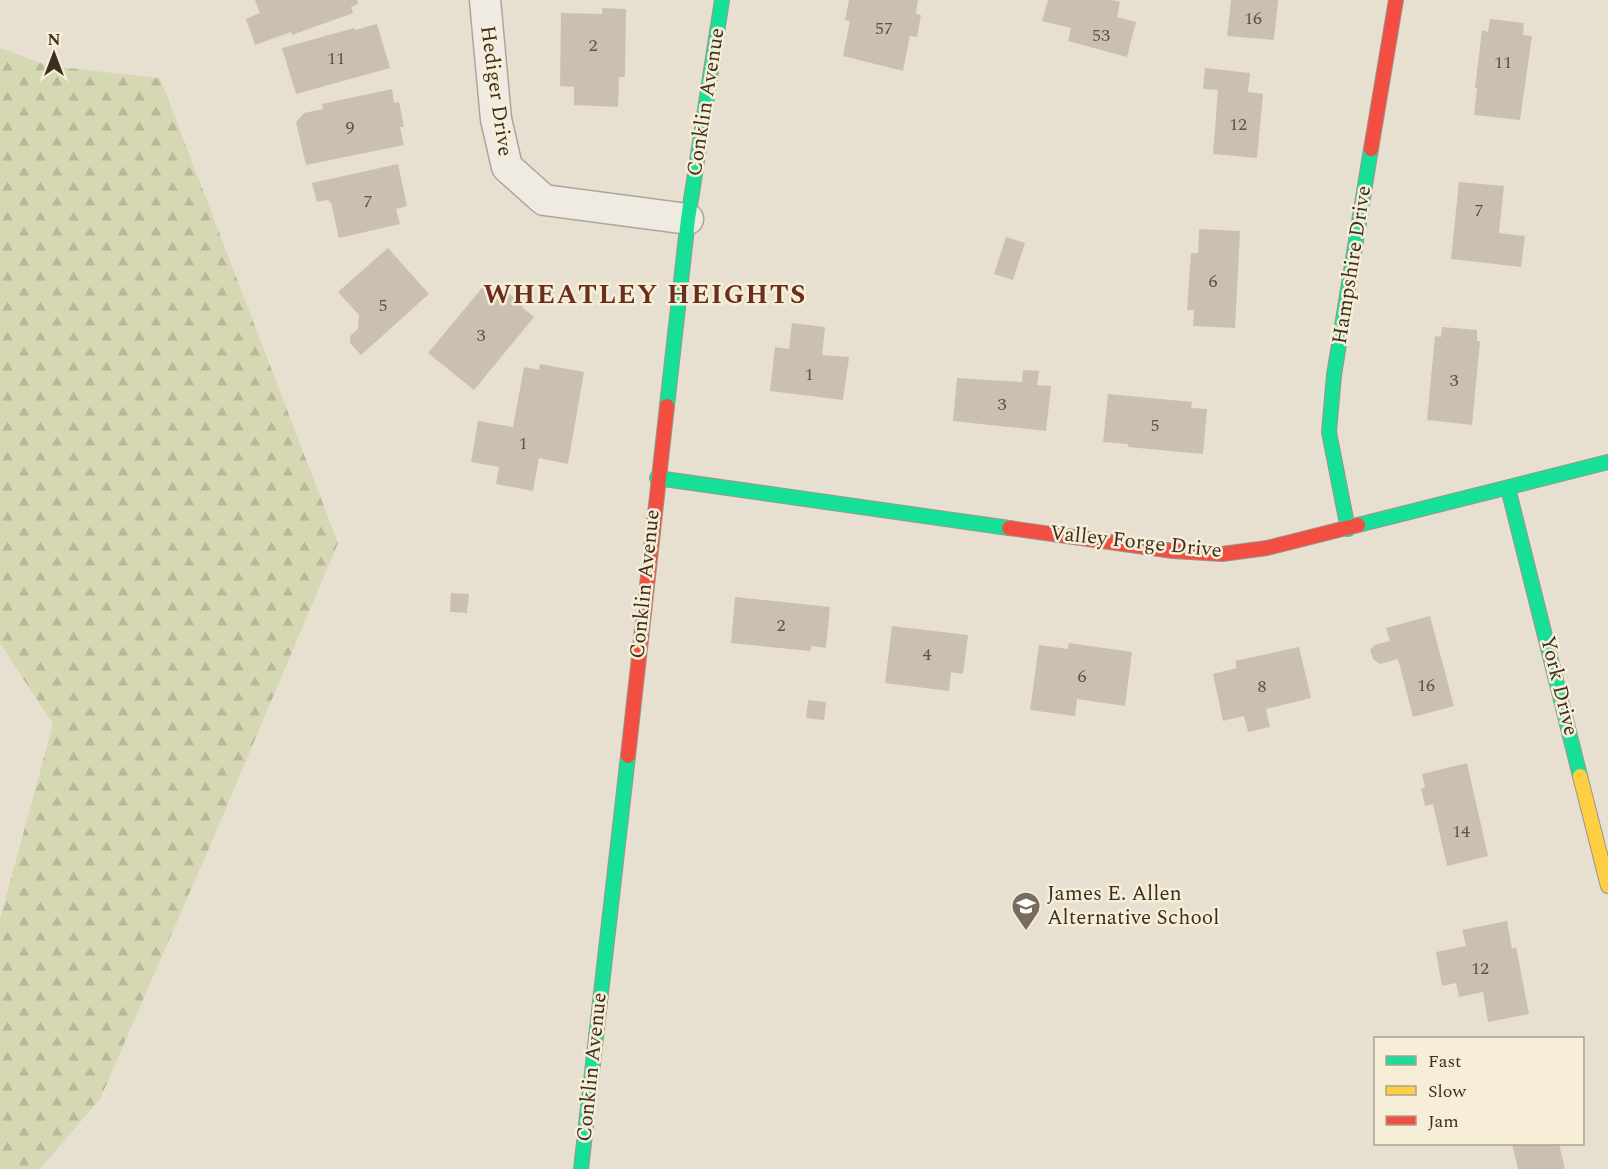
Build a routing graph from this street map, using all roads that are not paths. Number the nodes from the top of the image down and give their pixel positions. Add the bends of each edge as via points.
1 (485, 0) edge
2 (722, 0) edge
3 (1396, 0) edge
4 (688, 219) junction
5 (1608, 462) edge
6 (657, 478) junction
7 (1508, 488) junction
8 (1348, 529) junction
9 (1608, 886) edge
10 (581, 1169) edge

1 - 4 street, Hediger Drive via 496,119 507,167 544,200
2 - 4 street, Conklin Avenue
3 - 8 street, Hampshire Drive via 1333,387 1329,432
4 - 6 street, Conklin Avenue
5 - 7 street, Valley Forge Drive
6 - 8 street, Valley Forge Drive via 1222,554
6 - 10 street, Conklin Avenue
7 - 8 street, Valley Forge Drive
7 - 9 street, York Drive

